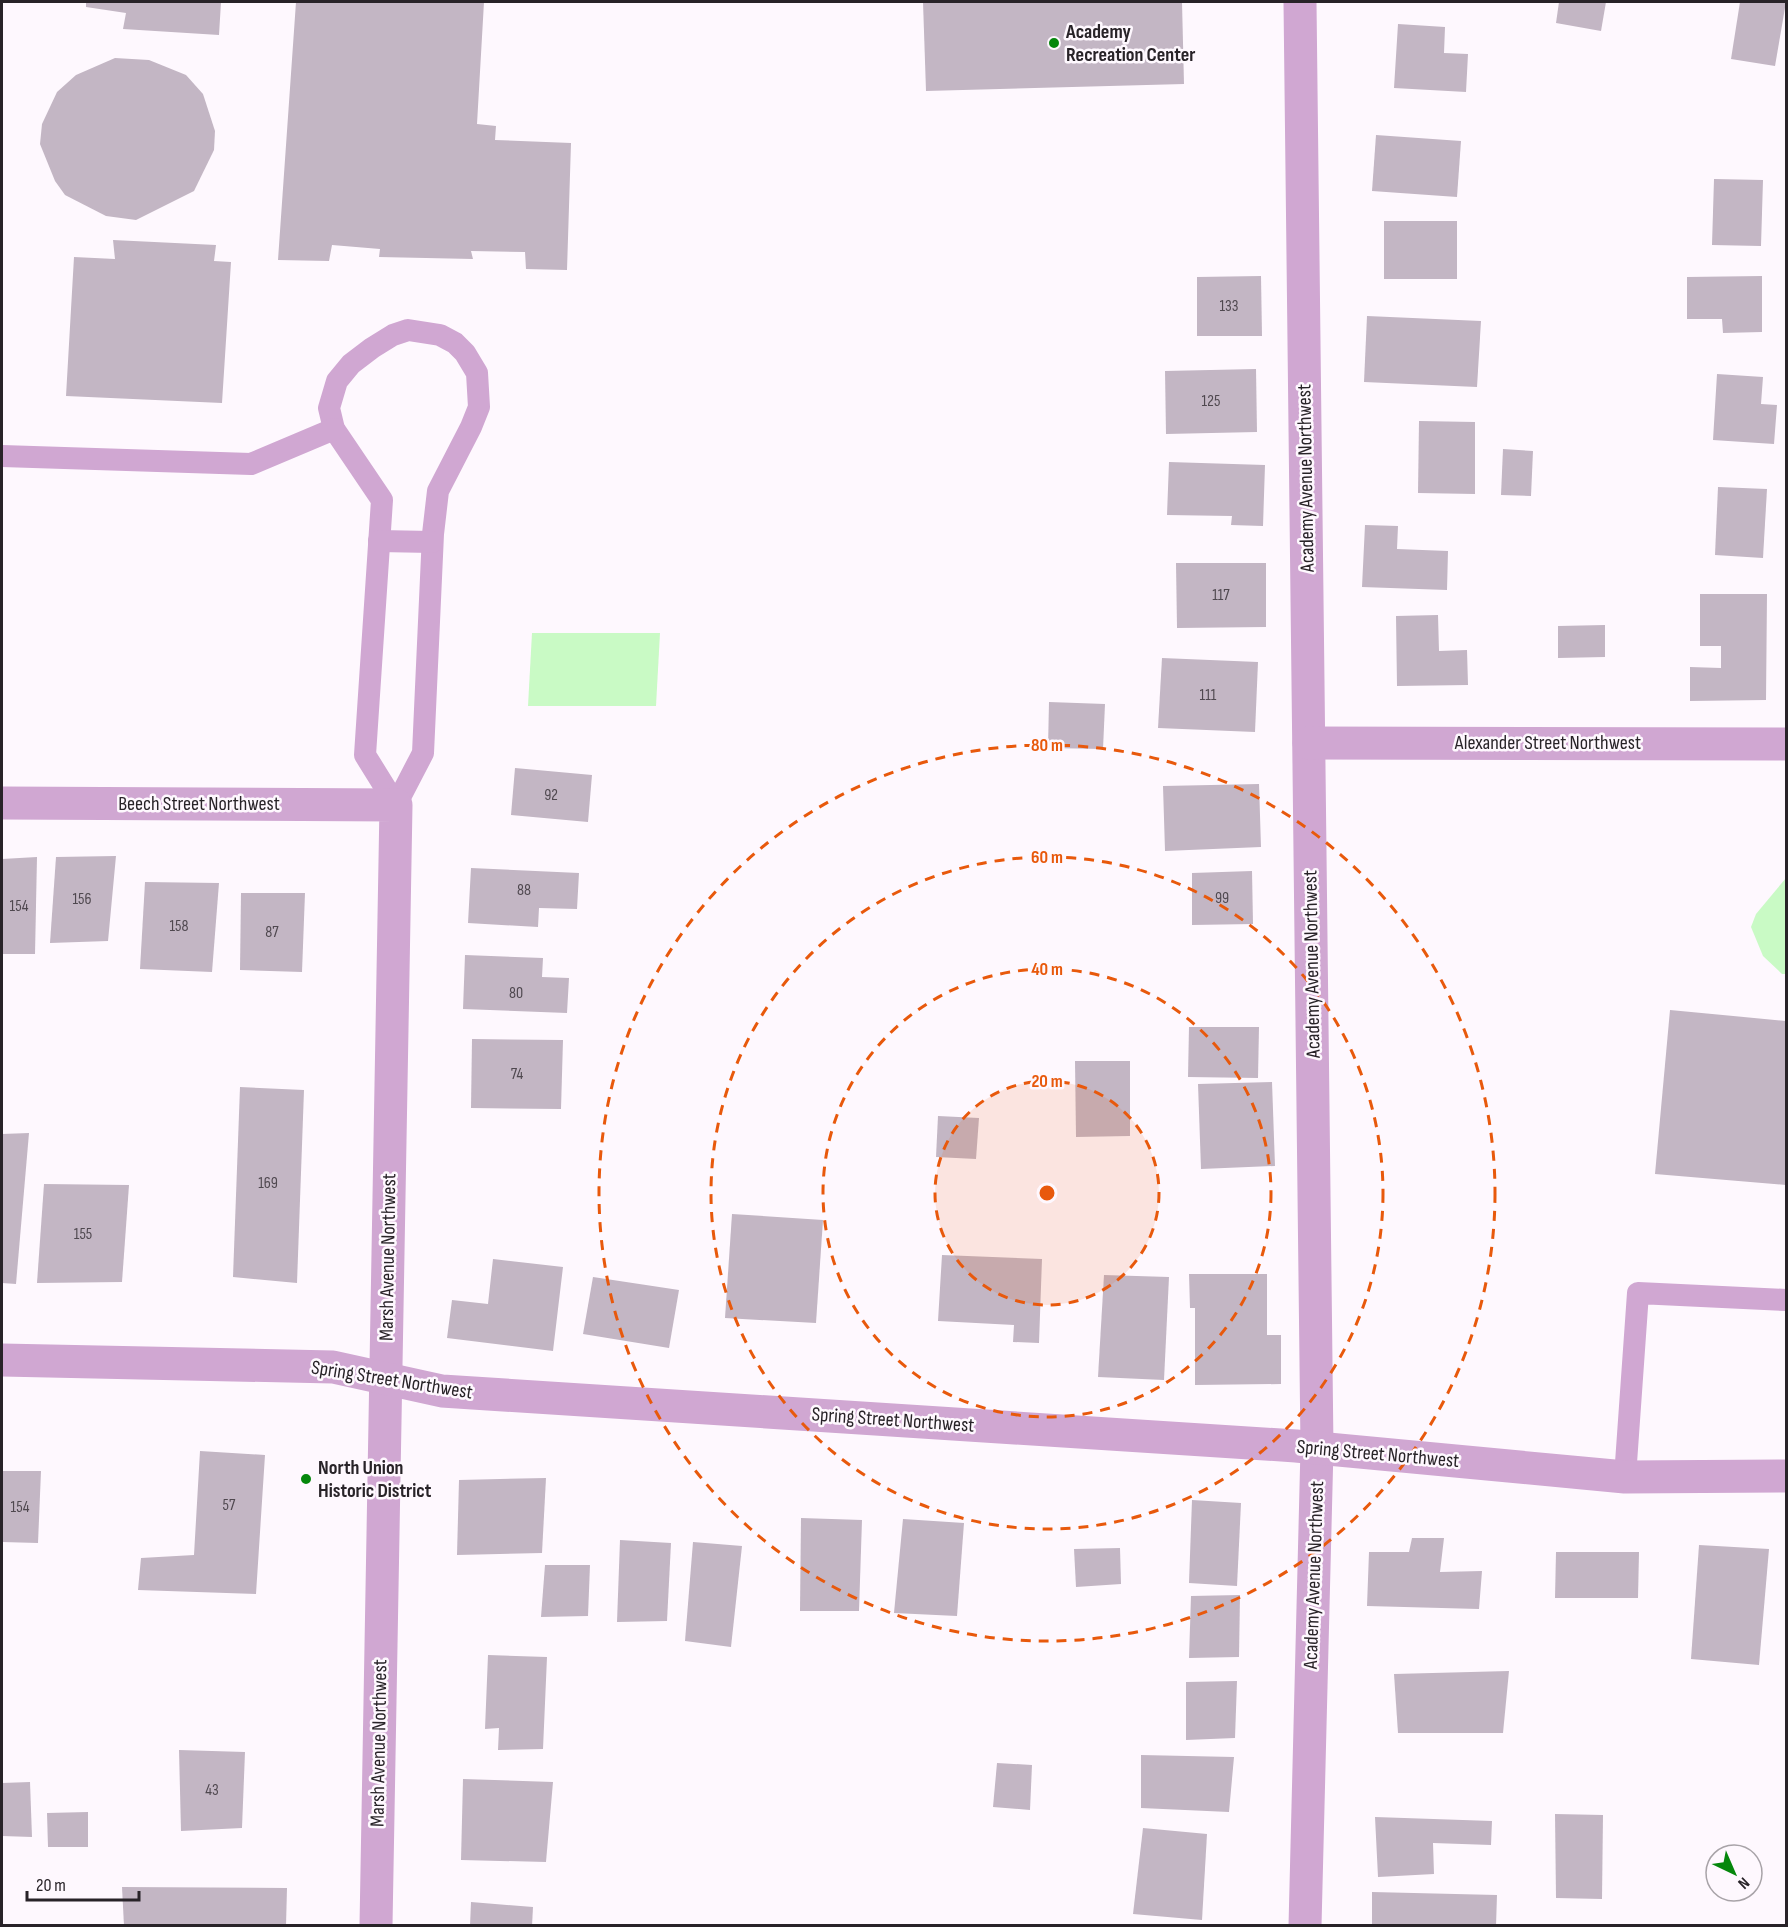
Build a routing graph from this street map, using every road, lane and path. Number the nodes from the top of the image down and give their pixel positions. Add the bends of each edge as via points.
1 (1300, 2) edge
2 (334, 429) junction
3 (2, 456) edge
4 (379, 541) junction
5 (432, 542) junction
6 (1309, 743) junction
7 (1786, 744) edge
8 (2, 803) edge
9 (396, 805) junction
10 (1786, 1304) edge
11 (2, 1360) edge
12 (386, 1379) junction
13 (1317, 1448) junction
14 (1786, 1476) edge
15 (1625, 1477) junction
16 (376, 1926) edge
17 (1305, 1926) edge

1 - 6 street, Academy Avenue Northwest
2 - 3 lane via 251,464
2 - 4 lane via 382,500
2 - 5 lane via 329,408 337,381 351,364 393,335 408,330 426,331 440,335 465,353 477,373 479,407 438,491
4 - 5 lane
4 - 9 lane via 365,755
5 - 9 lane via 423,753
6 - 7 street, Alexander Street Northwest
6 - 13 street, Academy Avenue Northwest
8 - 9 street, Beech Street Northwest
9 - 12 street, Marsh Avenue Northwest
10 - 15 lane via 1638,1293
11 - 12 street, Spring Street Northwest via 333,1367
12 - 13 street, Spring Street Northwest via 442,1391
12 - 16 street, Marsh Avenue Northwest
13 - 15 street, Spring Street Northwest
13 - 17 street, Academy Avenue Northwest
14 - 15 street, Spring Street Northwest

